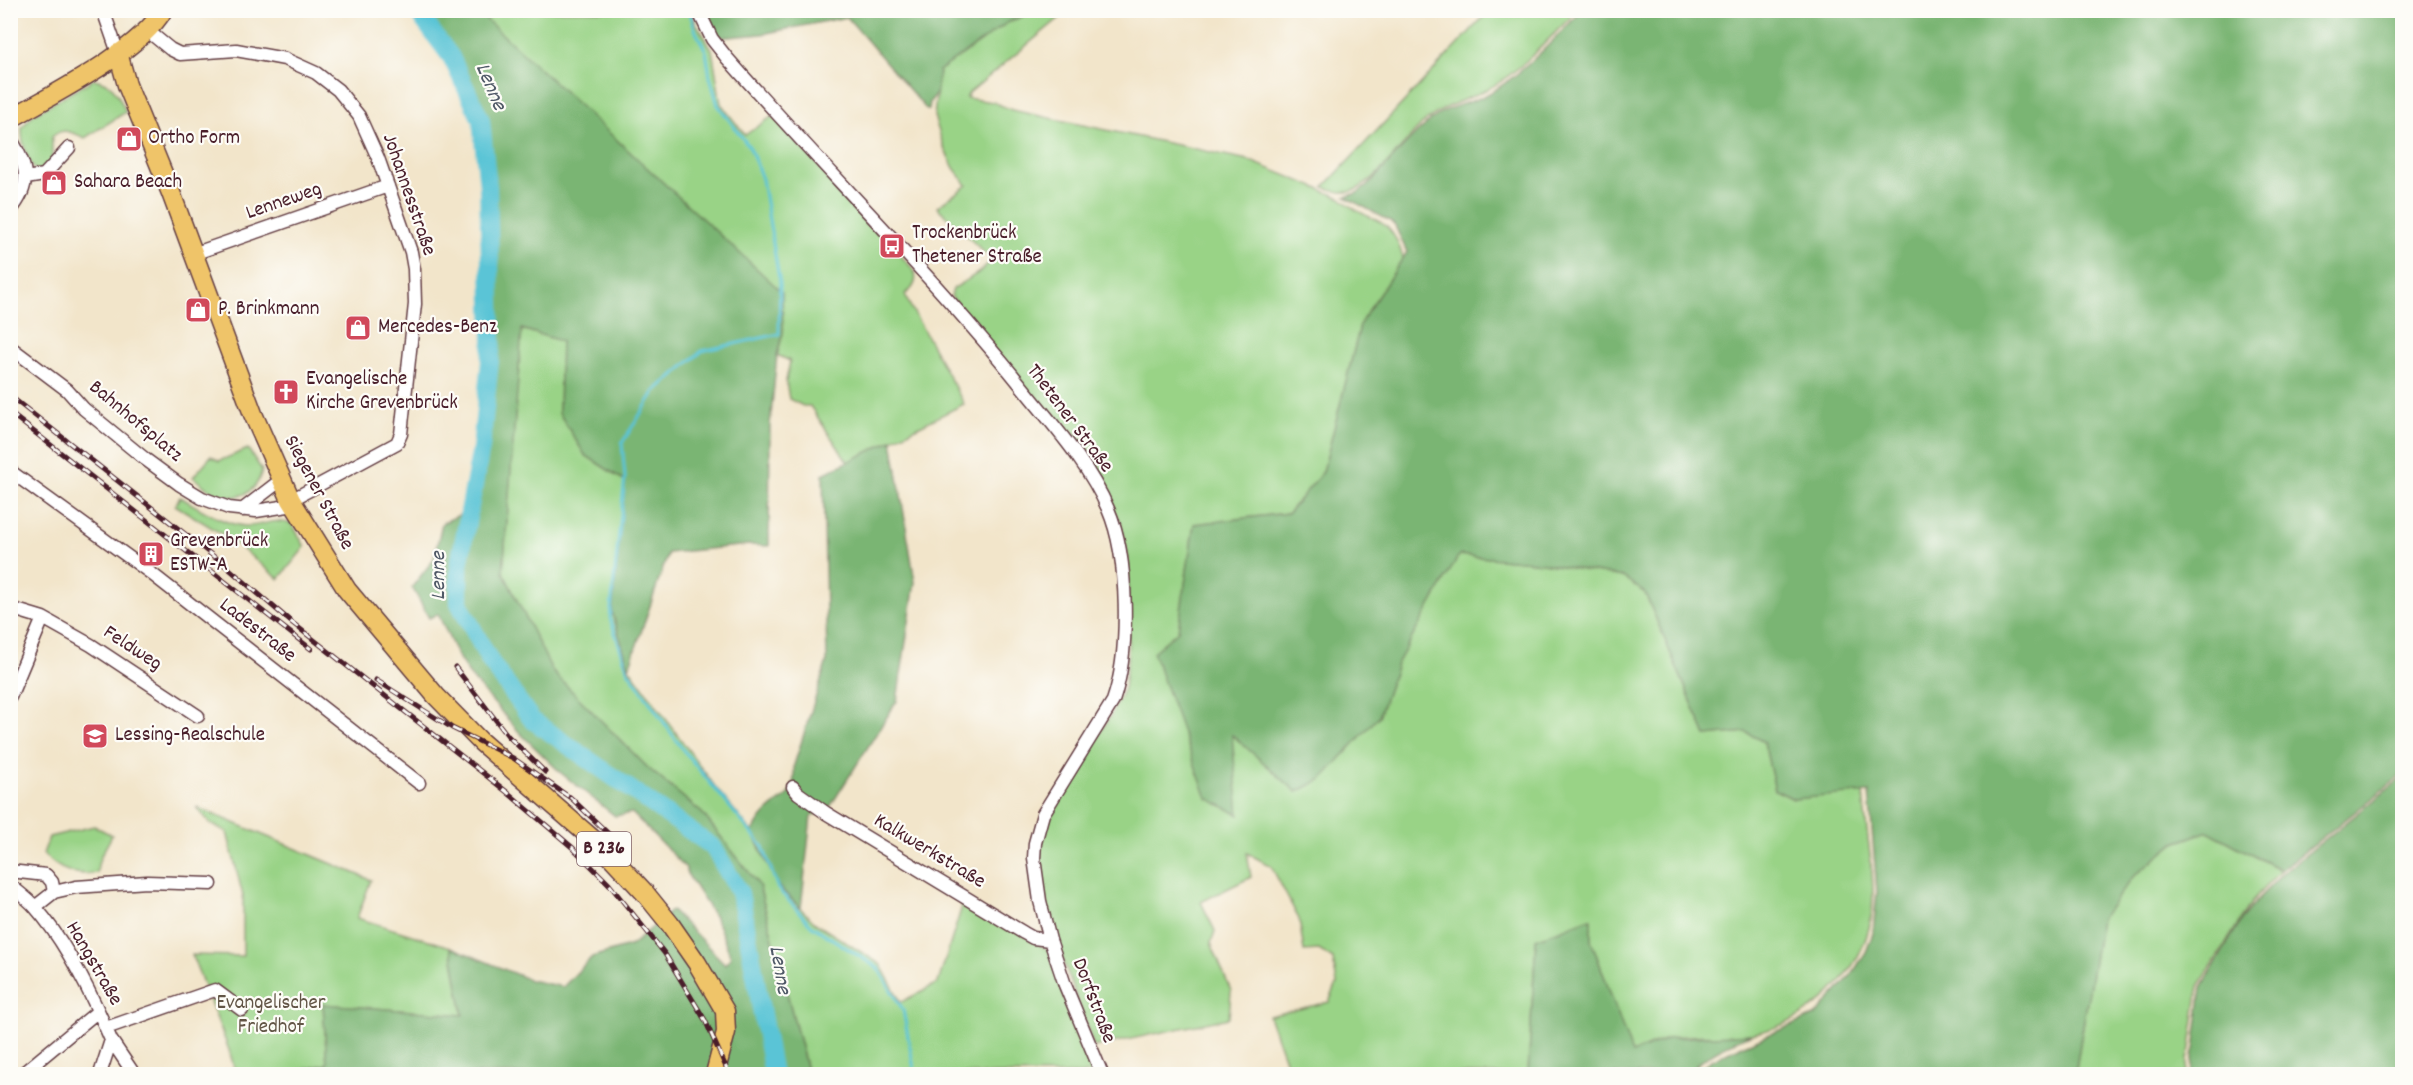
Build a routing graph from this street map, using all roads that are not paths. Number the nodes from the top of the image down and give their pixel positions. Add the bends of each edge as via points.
1 (103, 10) edge
2 (163, 10) edge
3 (698, 10) edge
4 (148, 31) junction
5 (118, 53) junction
6 (10, 119) edge
7 (10, 138) edge
8 (69, 148) dead end
9 (26, 178) junction
10 (388, 186) junction
11 (10, 211) edge
12 (194, 254) junction
13 (10, 347) edge
14 (10, 471) edge
15 (281, 480) junction
16 (292, 502) junction
17 (242, 510) junction
18 (10, 608) edge
19 (43, 618) junction
20 (10, 697) edge
21 (198, 716) dead end
22 (419, 783) dead end
23 (793, 787) dead end
24 (10, 871) edge
25 (211, 884) dead end
26 (10, 885) edge
27 (54, 892) junction
28 (35, 907) junction
29 (1050, 940) junction
30 (242, 1010) dead end
31 (97, 1012) junction
32 (109, 1034) junction
33 (22, 1074) edge
34 (100, 1074) edge
35 (135, 1074) edge
36 (715, 1074) edge
37 (1102, 1074) edge

1 - 5 street
2 - 4 main road
3 - 29 street, Thetener Straße via 712,39 727,58 981,336 1088,471 1108,507 1121,558 1122,668 1113,701 1043,814 1037,833 1034,858
4 - 5 main road
4 - 10 street, Johannesstraße via 180,54 251,52 285,59 316,73 338,90 358,116
5 - 6 main road
5 - 12 main road, Siegener Straße / B 236
7 - 9 street via 19,152
8 - 9 street via 44,175
9 - 11 street via 23,193
10 - 12 street, Lenneweg
10 - 16 street, Johannesstraße via 411,252 415,286 401,434 389,450
12 - 15 main road, Siegener Straße / B 236
13 - 17 street, Bahnhofsplatz via 179,484 218,505
14 - 22 street, Ladestraße via 152,574
15 - 16 main road, Siegener Straße / B 236
15 - 17 street
16 - 17 street, Bahnhofsplatz via 255,511
16 - 36 main road, Siegener Straße / B 236 via 347,590 409,665 481,742 603,848 670,924 725,1011 726,1032
18 - 19 street, Feldweg
19 - 20 street
19 - 21 street, Feldweg
23 - 29 street, Kalkwerkstraße via 826,813 1024,933
24 - 27 street via 46,875
25 - 27 street via 147,882
26 - 28 street, Hangstraße
27 - 28 street
28 - 31 street, Hangstraße via 75,963
29 - 37 street, Dorfstraße
30 - 32 street via 215,990
31 - 32 street, Hangstraße
31 - 33 street
32 - 34 street, Hangstraße
32 - 35 street

